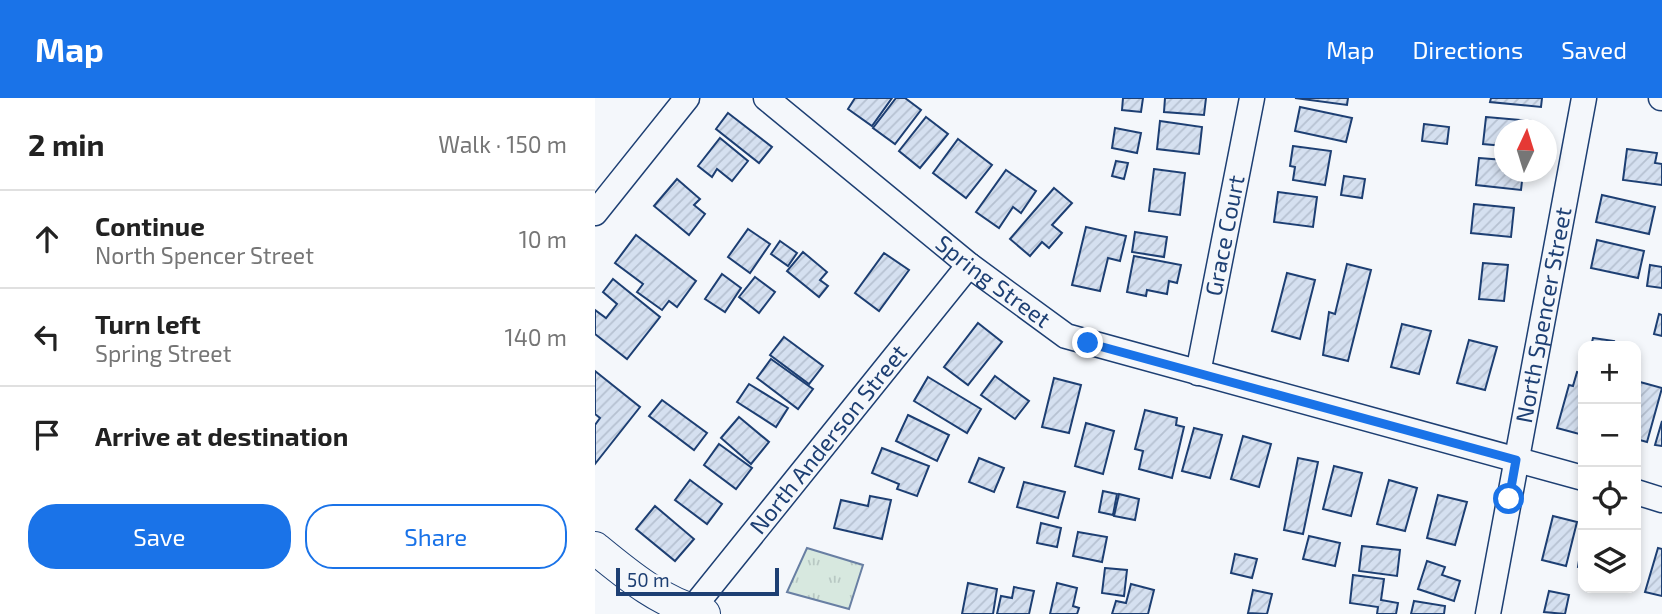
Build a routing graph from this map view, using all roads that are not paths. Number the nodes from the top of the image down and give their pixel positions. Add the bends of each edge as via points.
1 (687, 98) edge
2 (766, 98) edge
3 (1252, 98) edge
4 (1584, 98) edge
5 (595, 213) edge
6 (969, 265) junction
7 (1198, 373) junction
8 (1516, 460) junction
9 (1578, 477) edge
10 (1641, 494) edge
11 (1662, 500) edge
12 (595, 548) edge
13 (694, 613) edge
14 (1488, 614) edge

1 - 5 street
2 - 6 street, Spring Street
3 - 7 street, Grace Court
4 - 8 street, North Spencer Street
6 - 7 street, Spring Street via 1066,335
6 - 13 street, North Anderson Street
7 - 8 street, Spring Street
8 - 9 street, Spring Street
8 - 14 street, North Spencer Street
10 - 11 street
12 - 13 main road via 642,586

